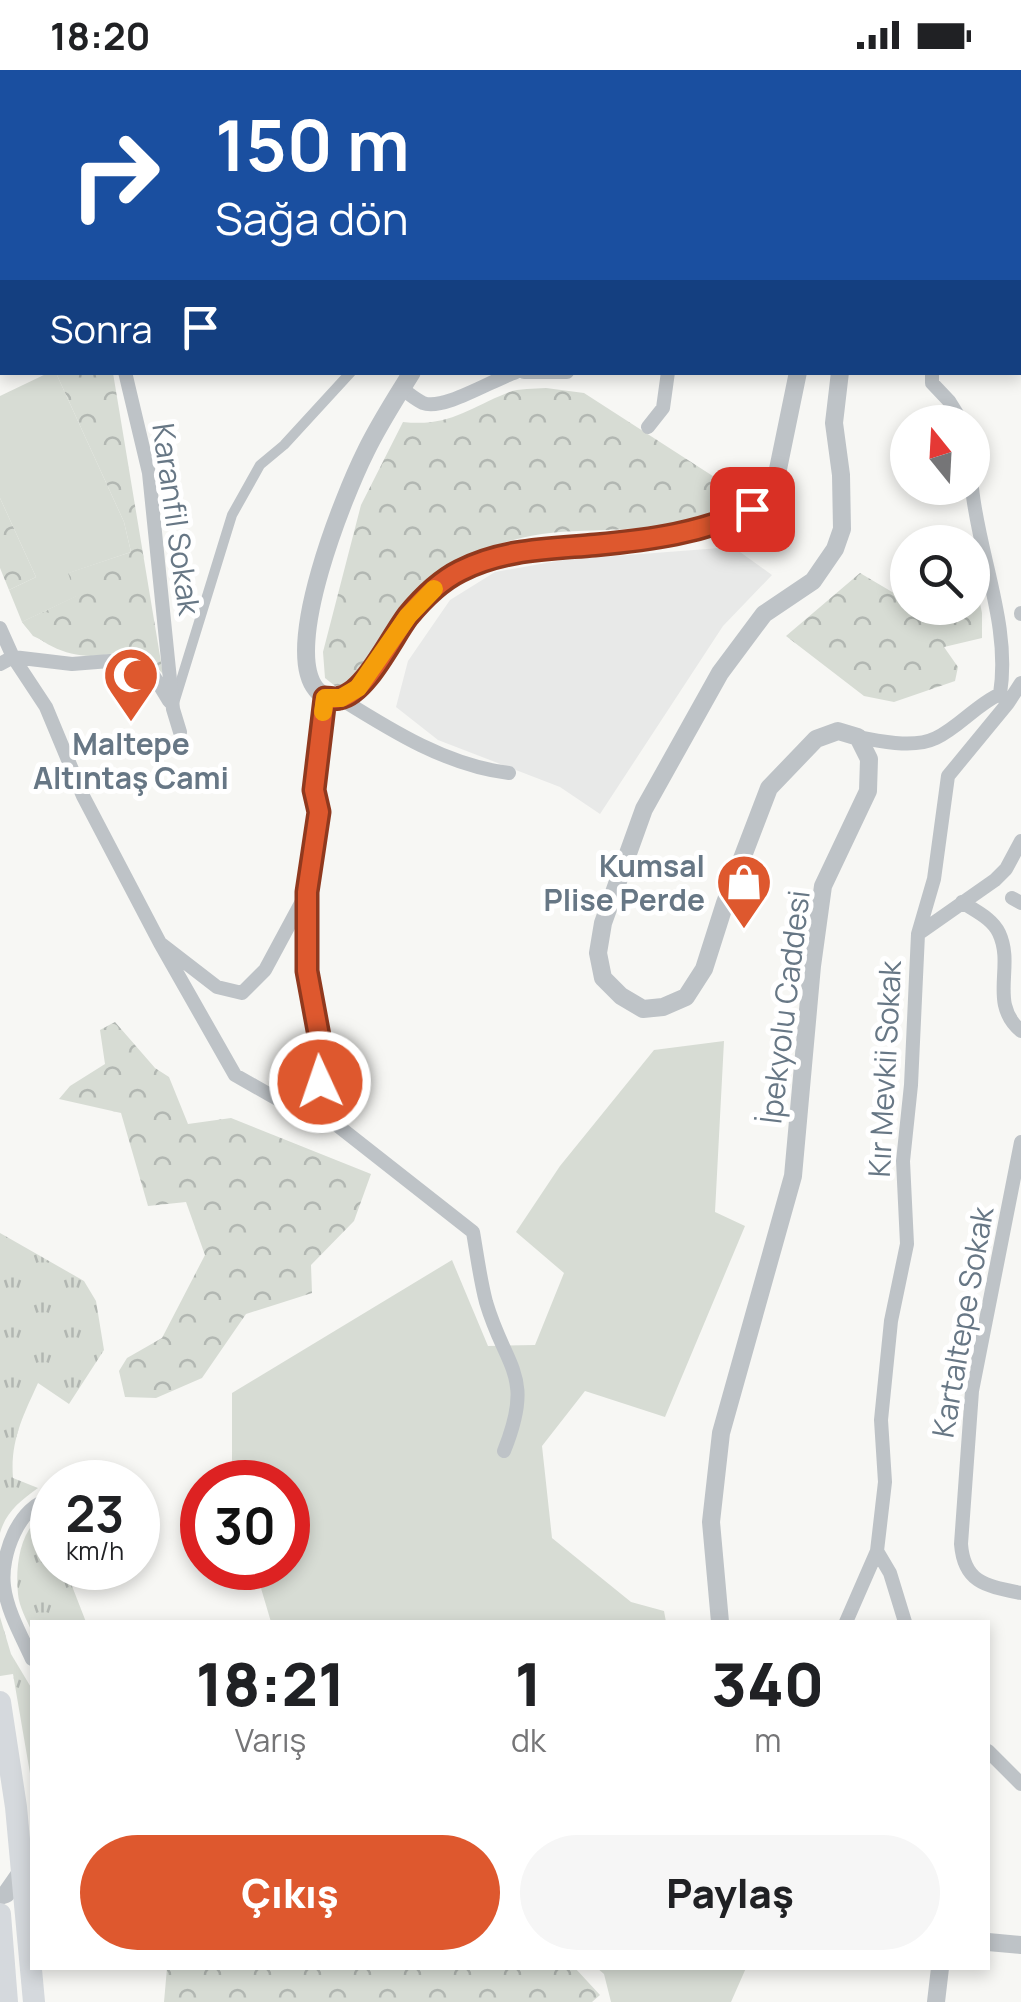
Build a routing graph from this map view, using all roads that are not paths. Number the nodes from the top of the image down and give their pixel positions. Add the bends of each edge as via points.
1 (126, 375) edge
2 (347, 375) edge
3 (509, 375) edge
4 (668, 375) edge
5 (797, 375) edge
6 (840, 375) edge
7 (932, 375) edge
8 (407, 380) edge
9 (951, 405) edge
10 (648, 427) dead end
11 (975, 505) edge
12 (0, 628) edge
13 (6, 660) edge
14 (1021, 683) edge
15 (333, 698) junction
16 (1004, 698) junction
17 (173, 709) junction
18 (180, 732) dead end
19 (858, 738) junction
20 (509, 774) dead end
21 (1021, 840) edge
22 (307, 892) junction
23 (962, 902) junction
24 (918, 934) junction
25 (160, 943) junction
26 (1021, 1031) edge
27 (319, 1111) junction
28 (1021, 1142) edge
29 (504, 1451) dead end
30 (30, 1510) edge
31 (877, 1552) junction
32 (1021, 1593) edge
33 (720, 1620) edge
34 (847, 1620) edge
35 (904, 1620) edge
36 (30, 1654) edge
37 (0, 1702) edge
38 (990, 1753) edge
39 (1021, 1784) edge
40 (16, 1808) edge
41 (27, 1866) edge
42 (0, 1896) edge
43 (0, 1914) edge
44 (30, 1924) edge
45 (990, 1942) edge
46 (1021, 1945) edge
47 (32, 1970) edge
48 (940, 1970) edge
49 (7, 2002) edge
50 (34, 2002) edge
51 (936, 2002) edge

1 - 17 street, Karanfil Sokak via 149,472
2 - 17 street via 260,466 232,516
3 - 8 street via 453,402 425,405
4 - 10 street via 663,408
5 - 15 street via 778,474 763,508 695,532 538,548 460,571 420,603 358,688
6 - 19 street via 834,423 842,529 836,549 814,580 764,614 720,673 644,809 598,953 603,978 620,996 643,1010 686,997 704,969 769,788 816,739 838,731
7 - 9 street
8 - 15 street via 366,450 329,540 309,617 308,673 314,688
11 - 16 street via 1002,638
12 - 13 street
13 - 17 street via 135,659 146,663
13 - 25 street via 46,707
14 - 16 street, Kır Mevkii Sokak
15 - 20 street via 446,757
15 - 22 street via 314,790 319,812
16 - 19 street via 983,702 934,739 899,744
16 - 24 street, Kır Mevkii Sokak via 948,776 934,879
17 - 18 street, Karanfil Sokak
19 - 33 street, İpekyolu Caddesi via 869,758 868,791 823,886 794,1176 721,1433 712,1522
21 - 23 street via 1006,869
22 - 25 street via 265,970 242,993 217,987
22 - 27 street via 307,971 322,1052
23 - 24 street
23 - 26 street via 999,933 1004,1011
24 - 31 street, Kır Mevkii Sokak via 904,1161 906,1244 883,1400 885,1482
25 - 27 street via 235,1076 279,1100
27 - 29 street via 473,1232 485,1299 519,1390
28 - 32 street, Kartaltepe Sokak via 972,1391 960,1544 962,1567 972,1577
30 - 36 street via 9,1544 3,1585
31 - 34 street, Kır Mevkii Sokak
31 - 35 street
37 - 40 main road
38 - 39 street
40 - 41 main road
41 - 42 street
41 - 44 main road
43 - 49 main road
45 - 46 street
47 - 50 main road
48 - 51 street

